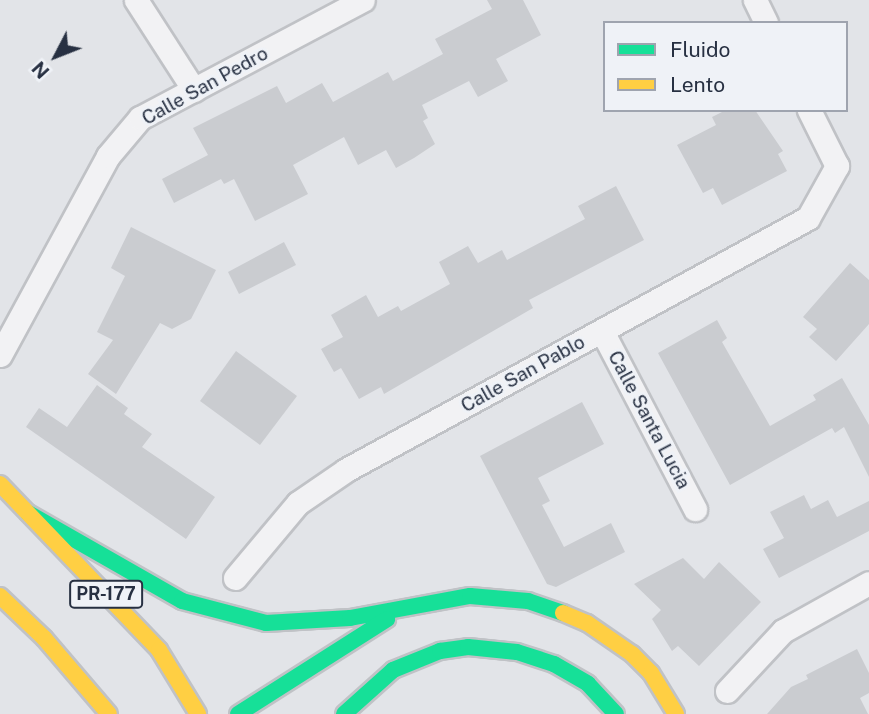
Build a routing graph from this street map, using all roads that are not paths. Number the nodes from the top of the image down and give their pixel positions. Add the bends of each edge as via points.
1 (136, 0) edge
2 (363, 0) edge
3 (755, 0) edge
4 (765, 21) edge
5 (194, 90) junction
6 (810, 112) edge
7 (602, 331) junction
8 (0, 355) edge
9 (0, 484) edge
10 (695, 509) dead end
11 (28, 513) junction
12 (235, 578) dead end
13 (869, 583) edge
14 (0, 596) edge
15 (402, 606) junction
16 (727, 691) dead end
17 (109, 714) edge
18 (198, 714) edge
19 (238, 714) edge
20 (344, 714) edge
21 (616, 714) edge
22 (676, 714) edge

1 - 5 street
2 - 5 street, Calle San Pedro
3 - 4 street
5 - 8 street, Calle San Pedro via 141,118 108,156
6 - 7 street, Calle San Pablo via 836,166 808,218
7 - 10 street, Calle Santa Lucia
7 - 12 street, Calle San Pablo via 346,470 298,503
9 - 11 main road, PR-177
11 - 15 main road via 152,585 208,610 265,623 292,623 350,618
11 - 18 main road, PR-177 via 159,649
13 - 16 street via 783,631
14 - 17 main road via 44,638
15 - 19 main road
15 - 22 main road via 470,596 528,601 587,622 651,673
20 - 21 main road via 393,670 440,651 468,646 517,652 554,664 588,684

